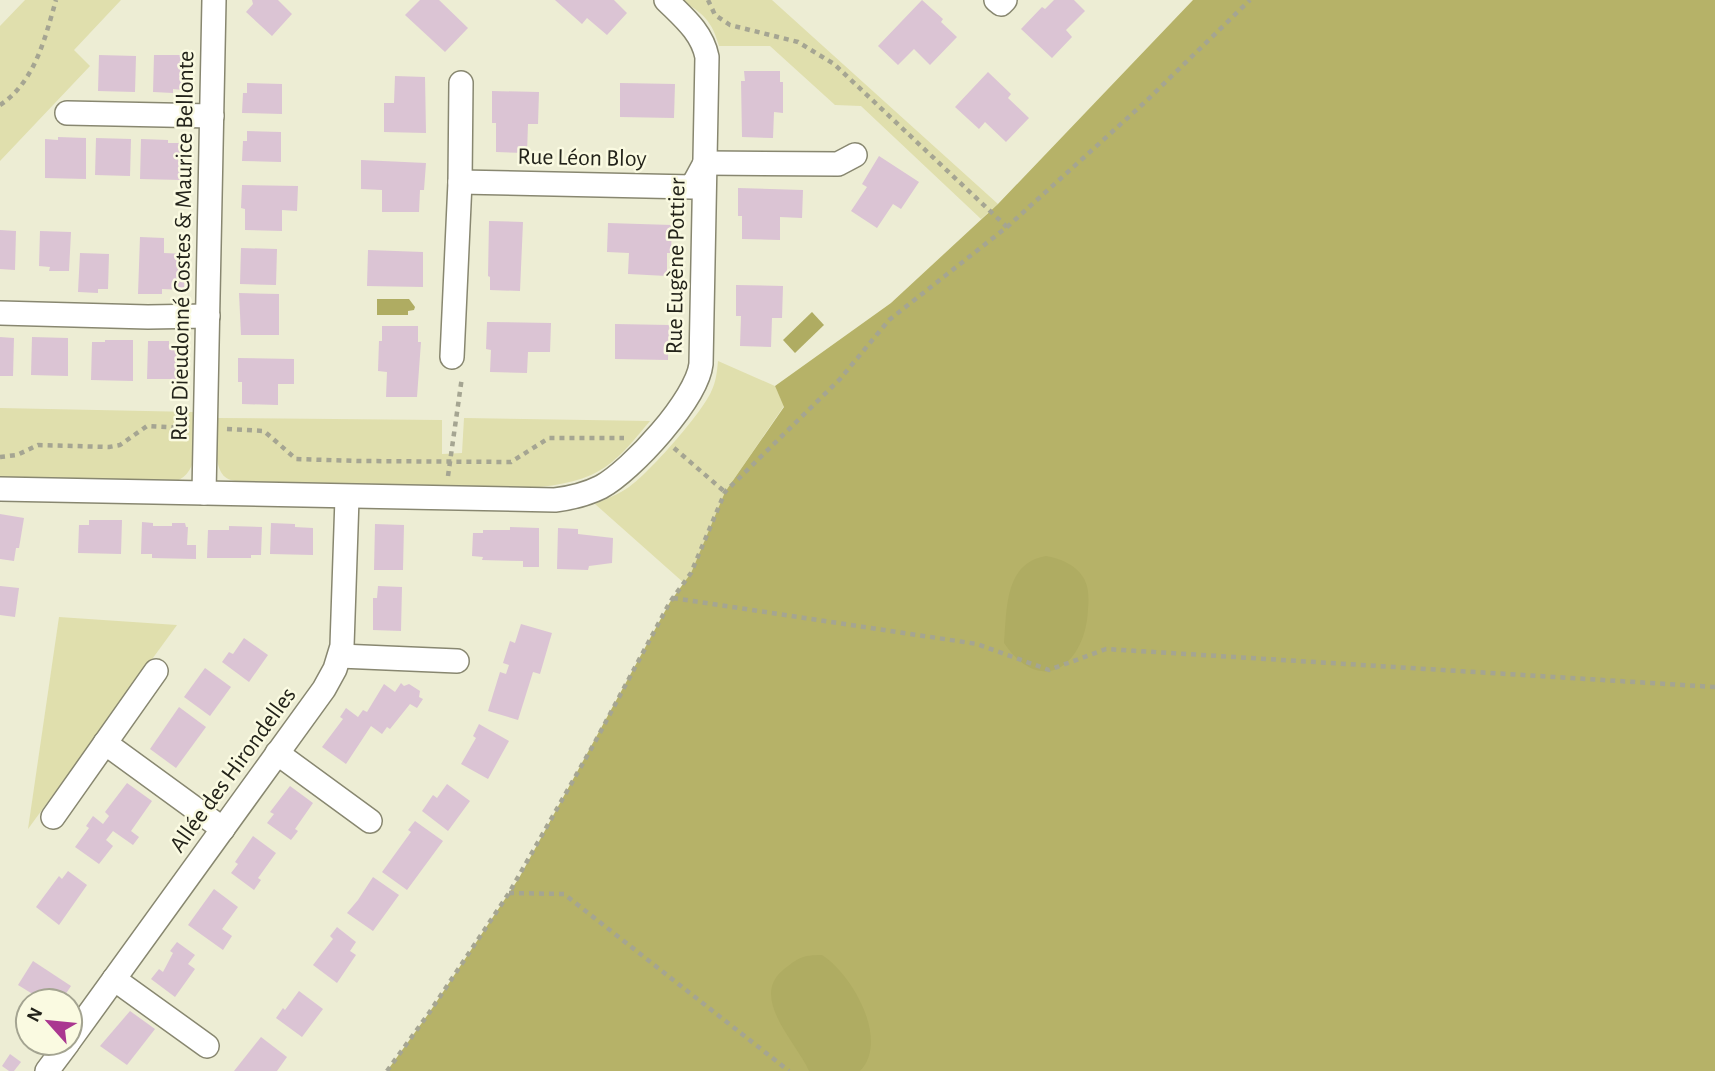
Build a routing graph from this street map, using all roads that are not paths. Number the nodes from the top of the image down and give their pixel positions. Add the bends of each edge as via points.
1 (214, 0) edge
2 (666, 0) edge
3 (996, 0) edge
4 (1005, 0) edge
5 (461, 83) dead end
6 (66, 113) dead end
7 (212, 116) junction
8 (855, 155) dead end
9 (705, 163) junction
10 (460, 182) junction
11 (0, 313) edge
12 (208, 316) junction
13 (453, 358) road end
14 (0, 489) edge
15 (204, 493) junction
16 (347, 498) junction
17 (340, 656) junction
18 (457, 661) dead end
19 (156, 671) dead end
20 (105, 743) junction
21 (277, 753) junction
22 (53, 817) dead end
23 (370, 821) dead end
24 (223, 829) junction
25 (114, 979) junction
26 (84, 1021) edge
27 (207, 1046) dead end
28 (58, 1057) edge
29 (47, 1071) edge

1 - 7 street, Rue Dieudonné Costes & Maurice Bellonte
2 - 9 street, Rue Eugène Pottier via 694,27 705,47
3 - 4 street via 1001,4
5 - 10 street
6 - 7 street
7 - 12 street, Rue Dieudonné Costes & Maurice Bellonte
8 - 9 street via 838,164
9 - 10 street, Rue Léon Bloy via 692,187
9 - 16 street, Rue Eugène Pottier via 697,381 657,435 617,477 600,488 555,500
10 - 13 street
11 - 12 street
12 - 15 street, Rue Dieudonné Costes & Maurice Bellonte
14 - 15 street, Rue Eugène Pottier
15 - 16 street, Rue Eugène Pottier
16 - 17 street, Allée des Hirondelles
17 - 18 street
17 - 21 street, Allée des Hirondelles via 324,689
19 - 20 street
20 - 22 street
20 - 24 street
21 - 23 street
21 - 24 street, Allée des Hirondelles
24 - 25 street, Allée des Hirondelles
25 - 26 street, Allée des Hirondelles
25 - 27 street
28 - 29 street, Allée des Hirondelles

